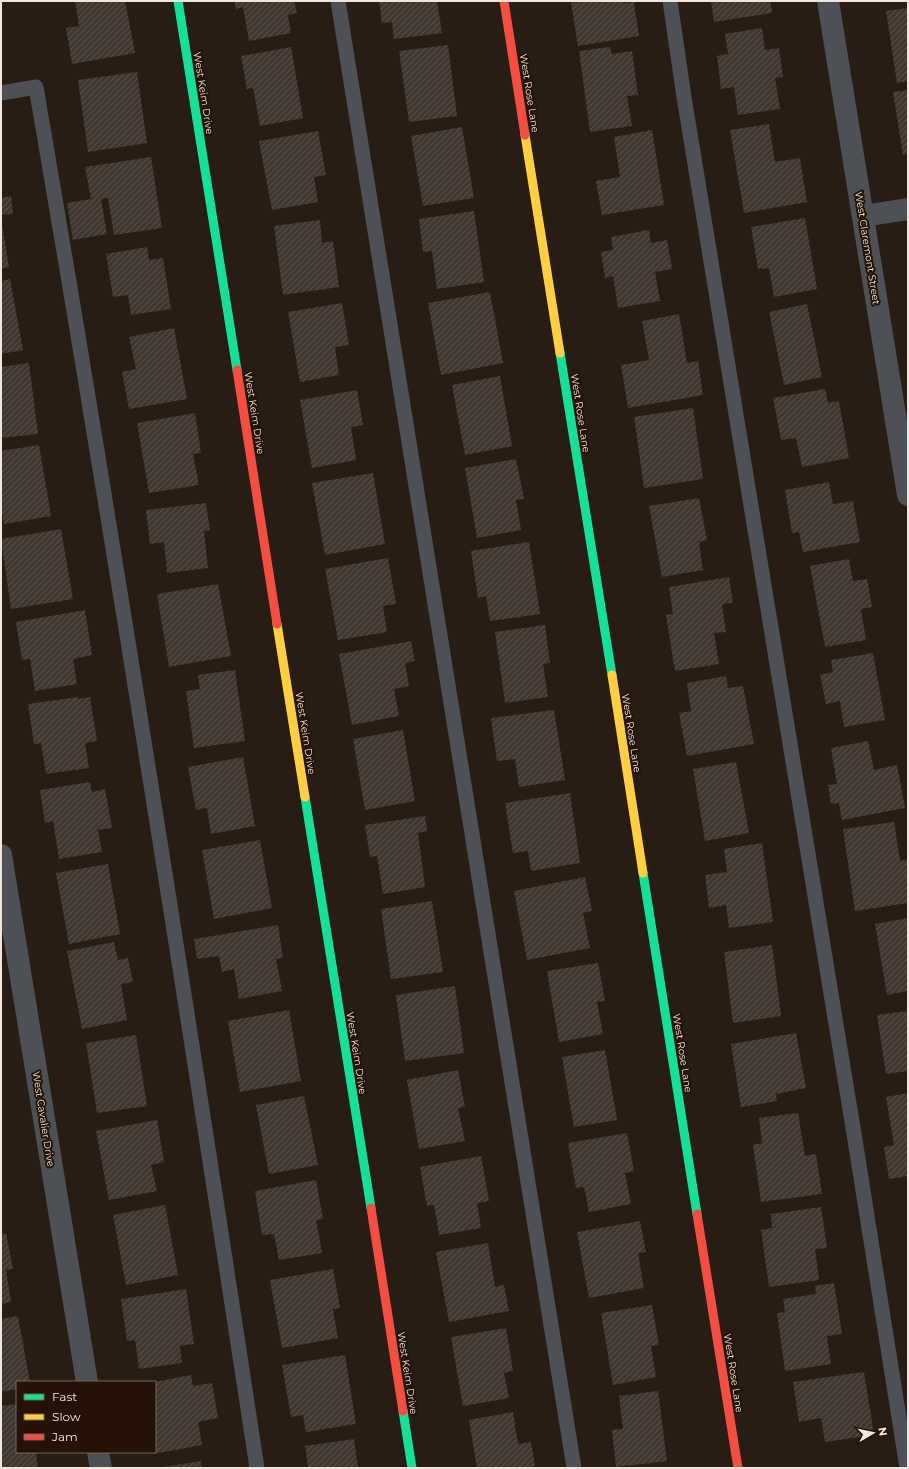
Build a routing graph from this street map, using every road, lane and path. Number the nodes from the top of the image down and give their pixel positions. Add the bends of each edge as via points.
1 (178, 1) edge
2 (338, 1) edge
3 (504, 1) edge
4 (670, 1) edge
5 (828, 1) edge
6 (1, 93) edge
7 (908, 209) edge
8 (863, 216) junction
9 (908, 496) edge
10 (1, 855) edge
11 (87, 1381) edge
12 (98, 1453) edge
13 (101, 1468) edge
14 (257, 1468) edge
15 (412, 1468) edge
16 (574, 1468) edge
17 (738, 1468) edge
18 (907, 1468) edge

1 - 15 street, West Keim Drive
2 - 16 lane
3 - 17 street, West Rose Lane
4 - 18 lane
5 - 8 street, West Claremont Street
6 - 14 lane via 36,87 89,396
7 - 8 street
8 - 9 street, West Claremont Street
10 - 11 street, West Cavalier Drive
12 - 13 street

